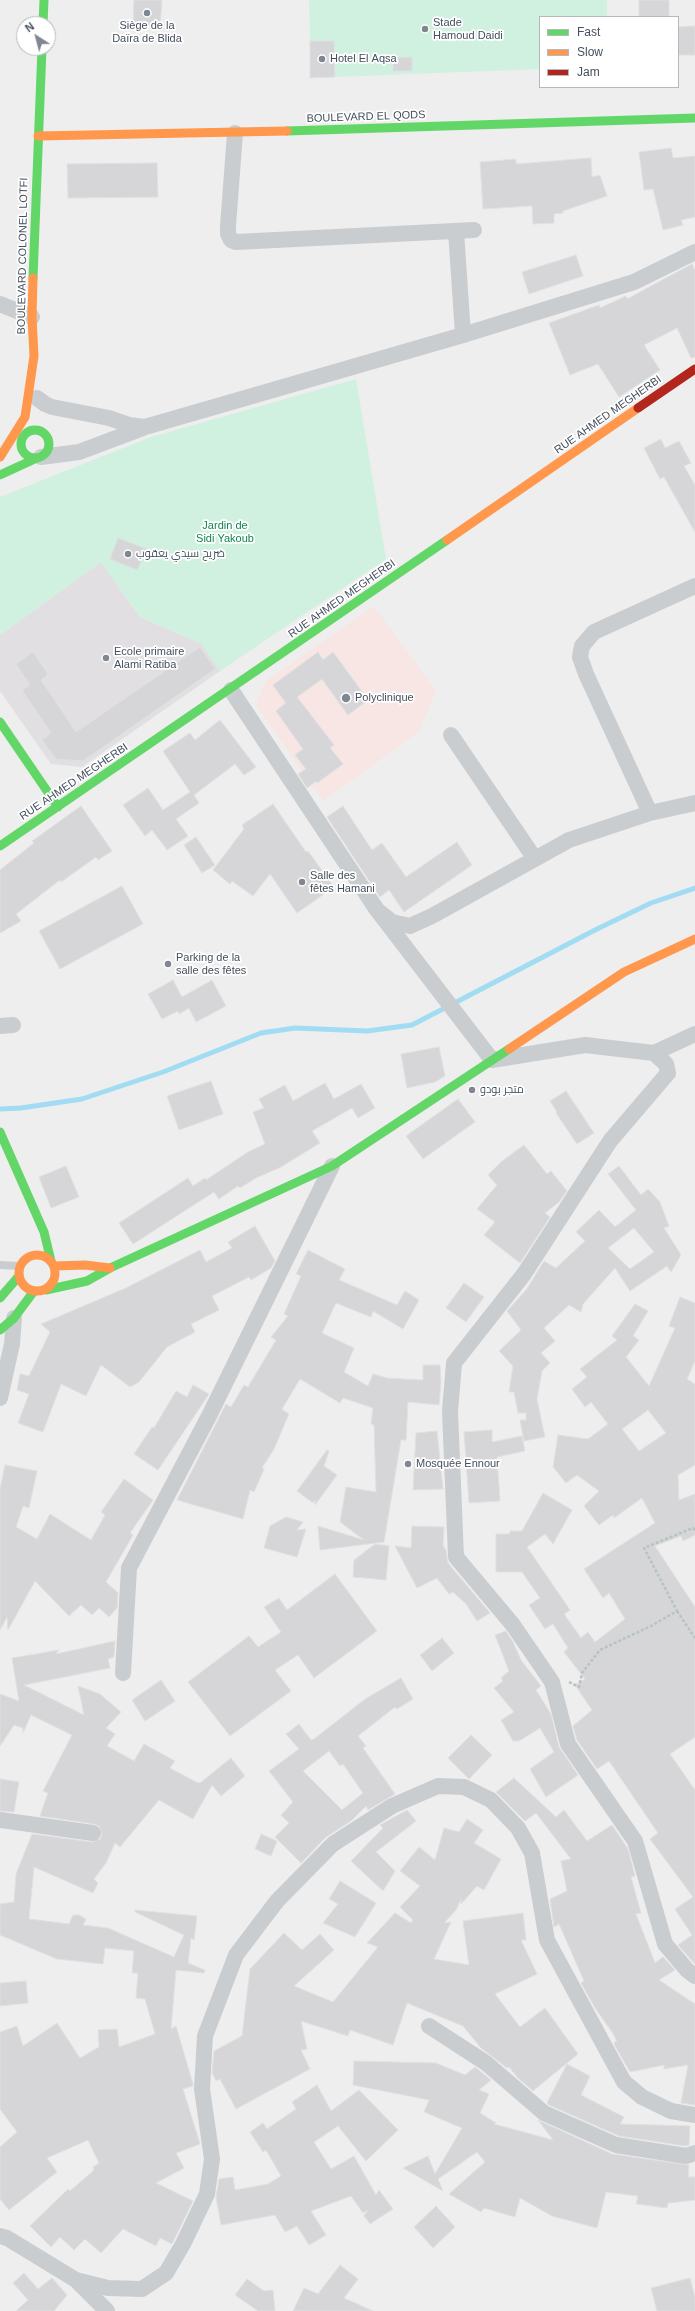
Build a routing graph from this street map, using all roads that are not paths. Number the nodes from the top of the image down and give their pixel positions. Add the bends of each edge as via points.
1 (44, 0) edge
2 (43, 16) edge
3 (42, 56) edge
4 (695, 118) edge
5 (235, 133) junction
6 (38, 136) junction
7 (474, 230) dead end
8 (456, 231) junction
9 (695, 252) edge
10 (0, 304) edge
11 (32, 317) junction
12 (464, 335) junction
13 (34, 356) junction
14 (695, 369) edge
15 (39, 410) junction
16 (25, 417) junction
17 (145, 427) junction
18 (47, 437) junction
19 (21, 441) junction
20 (0, 457) edge
21 (39, 458) junction
22 (0, 460) edge
23 (0, 475) edge
24 (695, 586) edge
25 (231, 690) junction
26 (0, 722) edge
27 (451, 735) dead end
28 (37, 776) junction
29 (82, 791) junction
30 (695, 803) edge
31 (58, 807) junction
32 (650, 813) junction
33 (29, 826) junction
34 (0, 846) edge
35 (536, 859) junction
36 (377, 910) junction
37 (695, 939) edge
38 (695, 1034) edge
39 (654, 1053) junction
40 (492, 1060) junction
41 (0, 1132) edge
42 (332, 1166) junction
43 (36, 1217) junction
44 (33, 1230) dead end
45 (32, 1242) dead end
46 (29, 1257) junction
47 (53, 1263) junction
48 (0, 1265) edge
49 (20, 1266) junction
50 (110, 1268) junction
51 (19, 1276) junction
52 (46, 1290) junction
53 (34, 1292) junction
54 (0, 1298) edge
55 (14, 1318) junction
56 (0, 1330) edge
57 (0, 1398) edge
58 (123, 1672) dead end
59 (0, 1820) edge
60 (93, 1833) dead end
61 (695, 1976) edge
62 (429, 2026) dead end
63 (695, 2115) edge
64 (695, 2153) edge
65 (0, 2236) edge
66 (76, 2280) junction
67 (107, 2311) edge

1 - 2 main road
3 - 6 main road, BOULEVARD COLONEL LOTFI
4 - 5 main road, BOULEVARD EL QODS
5 - 6 main road, BOULEVARD EL QODS
5 - 8 street via 228,226 231,240 236,242
6 - 11 main road, BOULEVARD COLONEL LOTFI
7 - 8 street
8 - 12 street
9 - 12 street via 634,282
10 - 11 street
11 - 13 main road, BOULEVARD COLONEL LOTFI
12 - 17 street
13 - 15 main road
13 - 16 main road, BOULEVARD COLONEL LOTFI
14 - 25 main road, RUE AHMED MEGHERBI
15 - 17 street via 45,404
15 - 18 main road
16 - 19 main road
16 - 20 main road, BOULEVARD COLONEL LOTFI
17 - 21 street via 79,452
18 - 19 main road via 40,431 30,431
18 - 21 main road via 49,446
19 - 21 main road via 24,454
19 - 22 main road
21 - 23 main road
24 - 32 street via 594,632 582,646 580,657 586,674
25 - 29 main road, RUE AHMED MEGHERBI
25 - 36 street
26 - 28 main road
27 - 35 street
28 - 29 main road via 63,790
28 - 31 main road
28 - 33 main road via 42,802
29 - 31 main road, RUE AHMED MEGHERBI
30 - 32 street
31 - 33 main road, RUE AHMED MEGHERBI
32 - 35 street via 569,840
33 - 34 main road, RUE AHMED MEGHERBI
35 - 36 street via 410,926 392,922
36 - 40 street
37 - 40 main road via 624,972
38 - 39 street
39 - 40 street via 585,1045
39 - 61 street via 666,1064 668,1073 610,1141 524,1274 454,1363 450,1411 456,1558 513,1625 552,1682 568,1744 635,1841 665,1944
40 - 42 main road
41 - 43 main road
42 - 50 main road
42 - 58 street via 209,1416 129,1568
43 - 44 main road
43 - 47 main road
45 - 46 main road
46 - 47 main road via 41,1255
46 - 49 main road
47 - 50 main road
47 - 52 main road via 54,1282
48 - 49 lane
49 - 51 main road
50 - 52 main road via 87,1281
51 - 53 main road via 24,1286
51 - 54 main road
52 - 53 main road
53 - 55 main road
55 - 56 main road
55 - 57 street via 12,1344
59 - 60 street
62 - 64 street via 486,2063 544,2113 616,2144 686,2156
63 - 66 street via 671,2111 642,2097 624,2082 547,1940 532,1853 518,1828 491,1800 464,1787 438,1786 392,1806 333,1844 277,1902 236,1955 205,2036 202,2089 212,2159 206,2194 183,2244 166,2273 142,2289 108,2288
65 - 66 street
66 - 67 street

